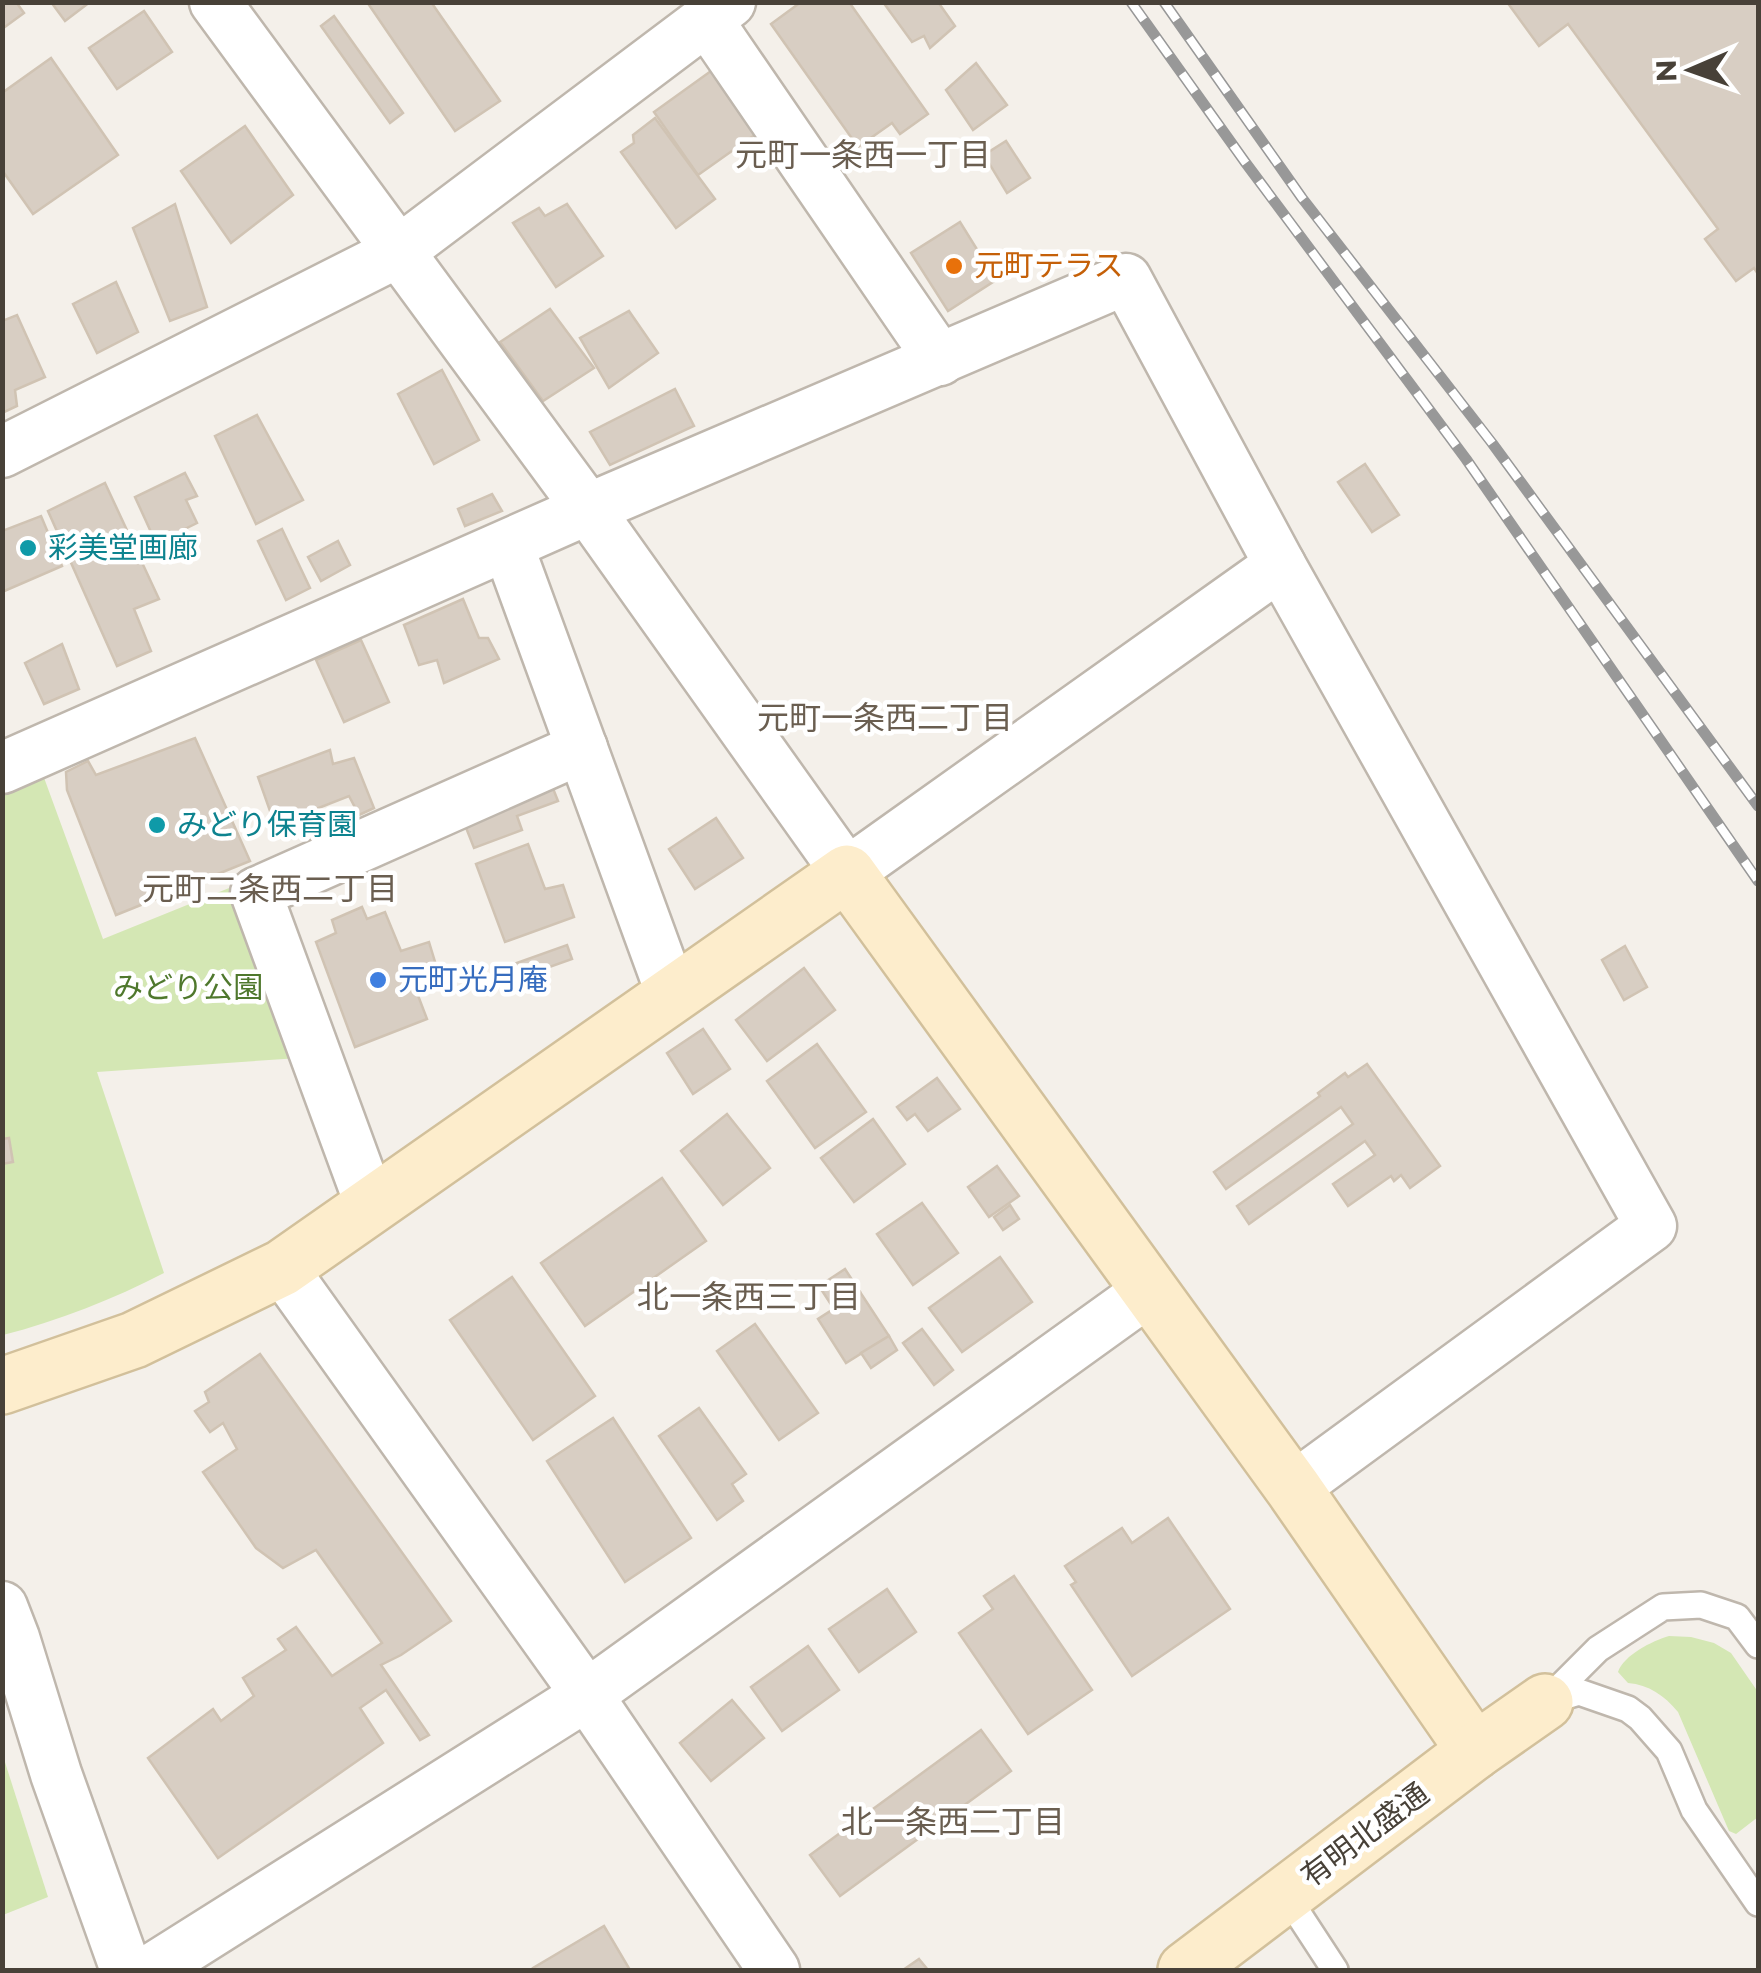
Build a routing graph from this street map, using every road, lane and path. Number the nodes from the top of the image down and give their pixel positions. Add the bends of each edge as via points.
1 (215, 2) edge
2 (718, 11) edge
3 (398, 252) junction
4 (940, 360) junction
5 (2, 452) edge
6 (588, 509) junction
7 (508, 546) junction
8 (1280, 564) junction
9 (582, 748) junction
10 (2, 768) edge
11 (847, 873) junction
12 (672, 995) junction
13 (371, 1206) junction
14 (282, 1268) junction
15 (1150, 1290) junction
16 (2, 1386) edge
17 (1293, 1488) junction
18 (2, 1608) edge
19 (1758, 1645) edge
20 (588, 1694) junction
21 (1545, 1702) junction
22 (1475, 1751) junction
23 (1286, 1895) junction
24 (1758, 1903) edge
25 (126, 1970) edge
26 (151, 1970) edge
27 (774, 1970) edge
28 (1186, 1970) edge
29 (1335, 1970) edge

1 - 3 street
2 - 3 street
2 - 4 street
3 - 5 street
3 - 6 street
4 - 6 street
4 - 8 street via 1126,279
6 - 7 street
6 - 11 street
7 - 9 street
7 - 10 street
8 - 11 street
8 - 17 street via 1650,1226
9 - 12 street
9 - 13 street via 256,892
11 - 12 street
11 - 15 street
12 - 13 street
13 - 14 street
14 - 16 street via 134,1340
14 - 20 street
15 - 17 street
15 - 20 street
17 - 22 street
18 - 25 street
19 - 21 lane via 1737,1616 1701,1604 1663,1607 1598,1649
20 - 26 street
20 - 27 street
21 - 22 street, 有明北盛通
21 - 24 lane via 1580,1692 1640,1718 1669,1751 1694,1810
22 - 23 street, 有明北盛通
23 - 28 street, 有明北盛通
23 - 29 lane

